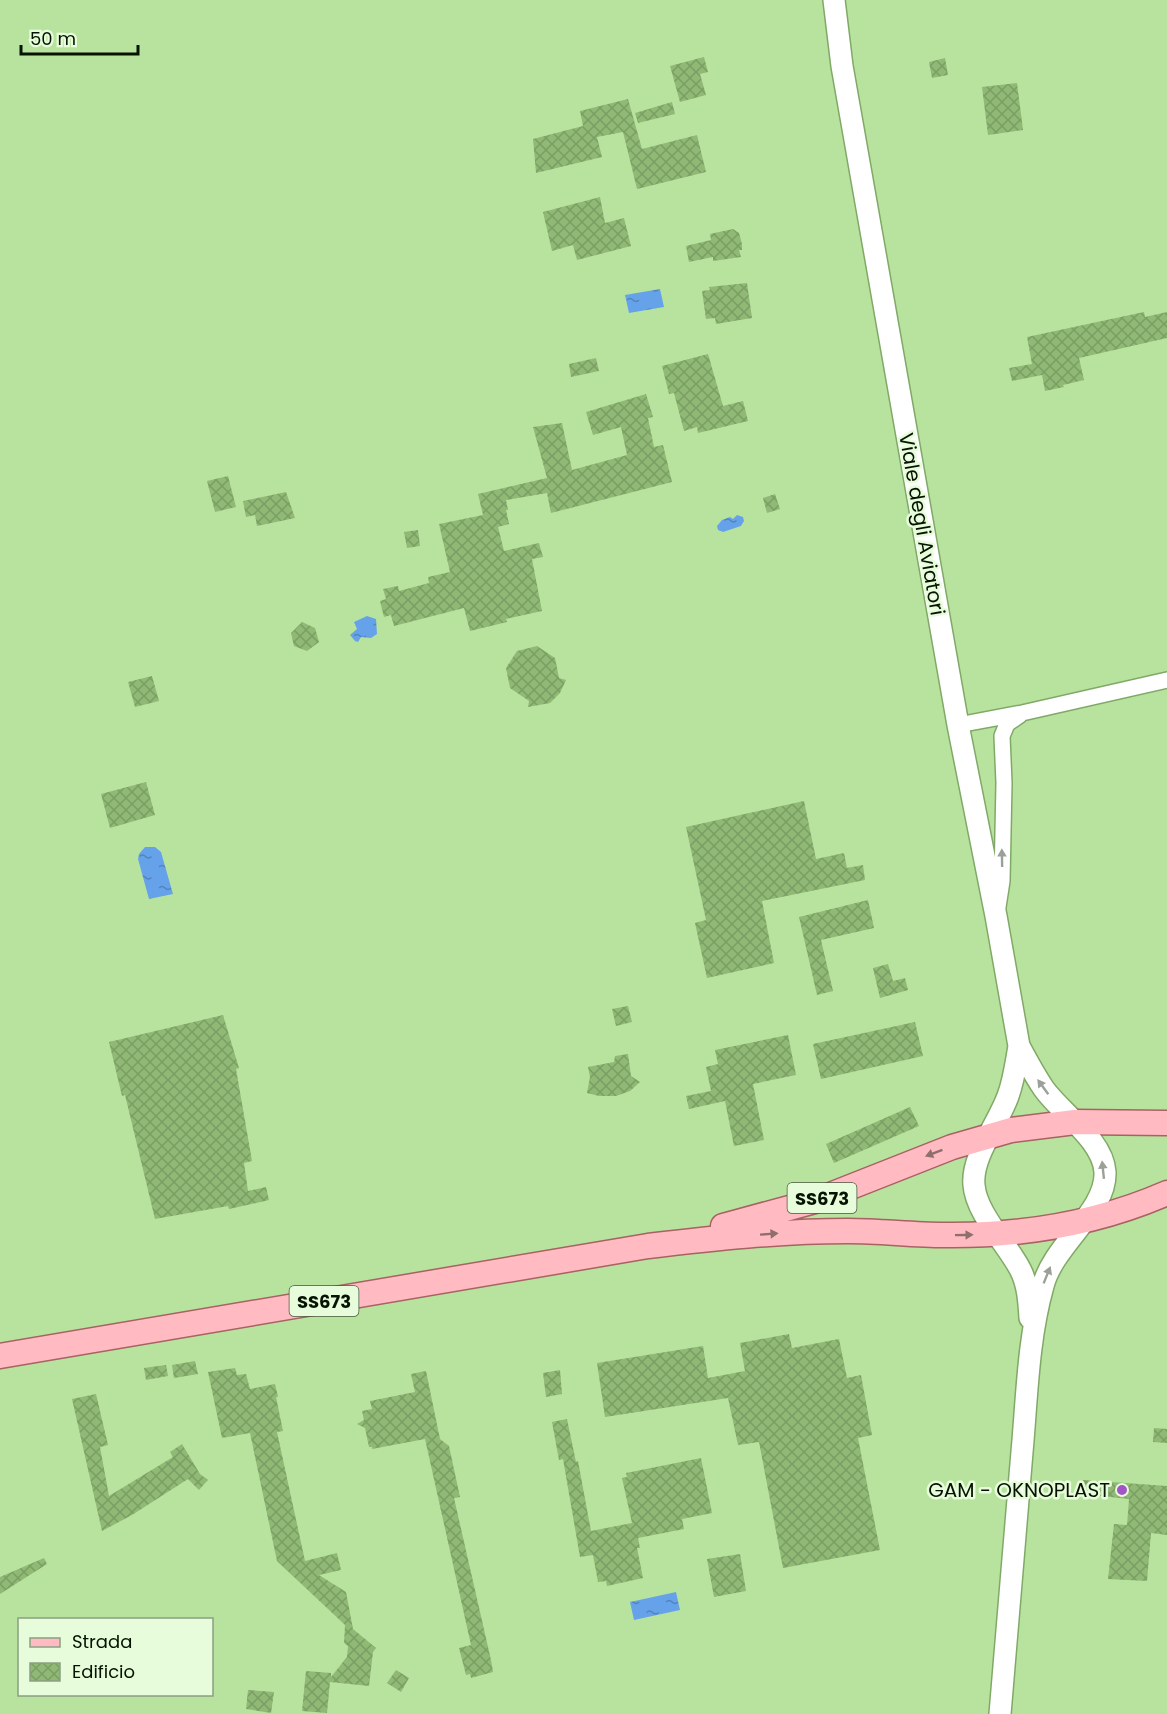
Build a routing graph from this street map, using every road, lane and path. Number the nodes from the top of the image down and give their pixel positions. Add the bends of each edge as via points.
1 (834, 0) edge
2 (1167, 680) edge
3 (1022, 713) junction
4 (958, 725) junction
5 (996, 916) junction
6 (1019, 1047) junction
7 (1075, 1122) junction
8 (1167, 1123) edge
9 (990, 1135) junction
10 (1167, 1194) edge
11 (1083, 1222) junction
12 (997, 1233) junction
13 (648, 1246) junction
14 (1031, 1352) junction
15 (0, 1356) edge
16 (999, 1714) edge

1 - 4 main road, Viale degli Aviatori via 844,77
2 - 3 street
3 - 4 street
5 -> 3 street via 1002,881 1002,736 1006,724
4 - 5 main road, Viale degli Aviatori
5 - 6 main road, Viale degli Aviatori
7 -> 6 main road, Viale degli Aviatori via 1044,1089
6 - 9 main road, Viale degli Aviatori via 1009,1095
7 - 8 main road, SS673
7 - 9 main road, SS673
11 -> 7 main road via 1101,1194 1105,1173 1099,1152
9 - 12 main road via 975,1170 974,1185 979,1204
9 -> 13 main road, SS673 via 815,1201
10 - 11 main road, SS673
11 - 12 main road, SS673
14 -> 11 main road via 1046,1273
13 -> 12 main road, SS673 via 810,1231
12 - 14 main road via 1026,1285
13 - 15 main road, SS673
14 - 16 main road

